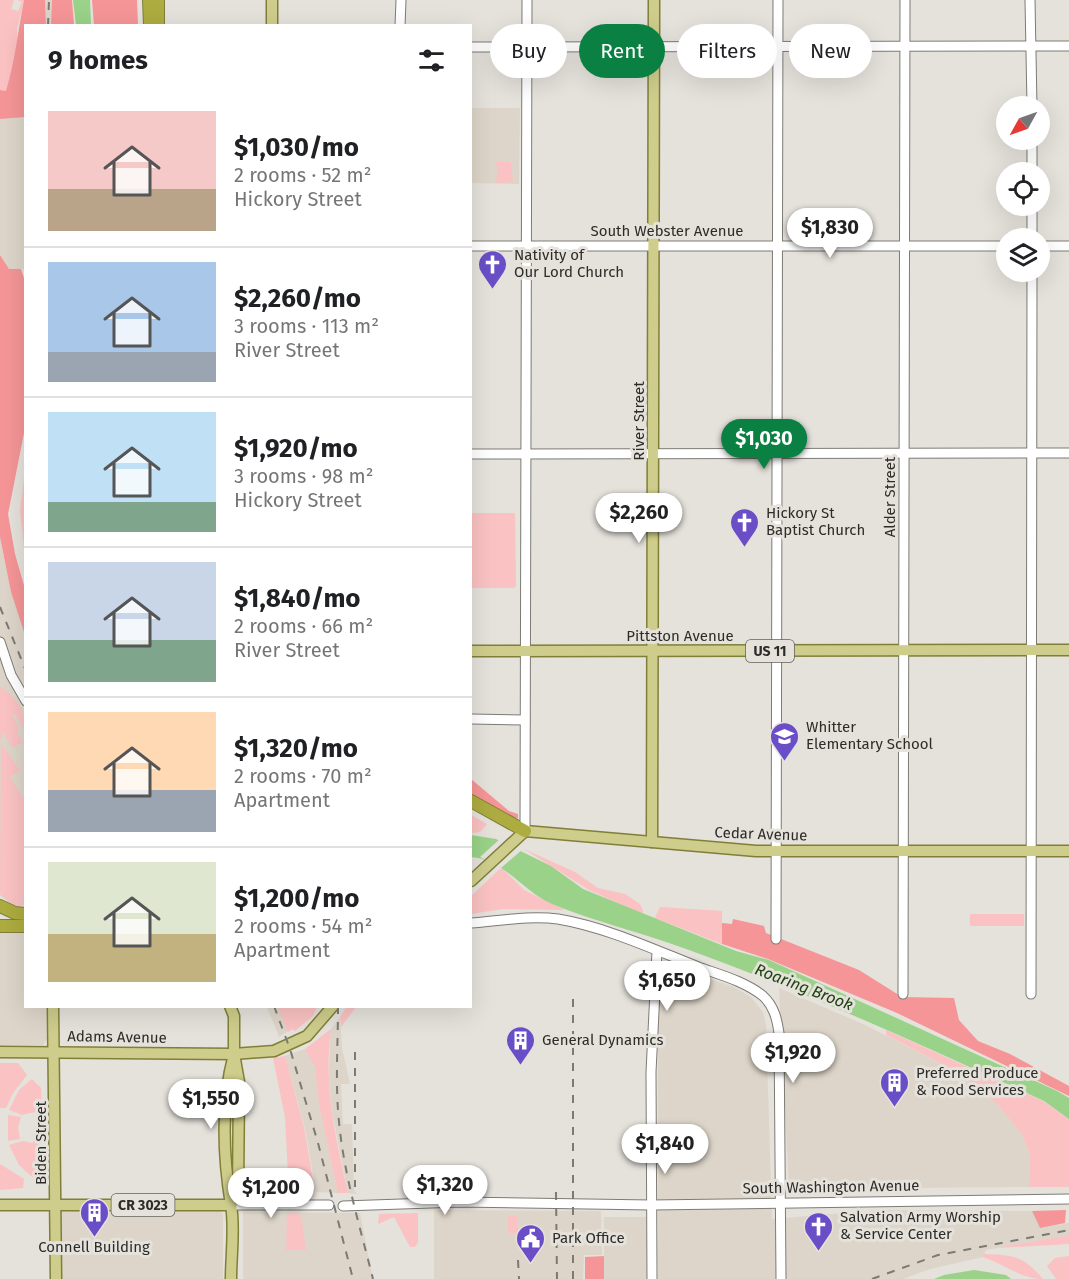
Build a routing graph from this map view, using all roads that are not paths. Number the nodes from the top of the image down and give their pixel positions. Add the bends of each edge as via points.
1 (149, 0) edge
2 (158, 0) edge
3 (272, 0) edge
4 (400, 0) edge
5 (527, 0) edge
6 (654, 0) edge
7 (778, 0) edge
8 (905, 0) edge
9 (1030, 0) edge
10 (150, 24) edge
11 (159, 24) edge
12 (272, 24) edge
13 (400, 24) edge
14 (527, 24) edge
15 (654, 24) edge
16 (665, 46) edge
17 (1031, 46) junction
18 (1069, 46) edge
19 (472, 47) edge
20 (490, 47) edge
21 (778, 47) junction
22 (905, 47) junction
23 (527, 78) edge
24 (654, 78) edge
25 (1032, 96) edge
26 (472, 246) edge
27 (528, 246) junction
28 (654, 246) junction
29 (778, 246) junction
30 (905, 246) junction
31 (996, 246) edge
32 (1050, 246) edge
33 (1069, 246) edge
34 (1032, 282) edge
35 (1069, 453) edge
36 (472, 454) edge
37 (527, 454) junction
38 (905, 454) junction
39 (1032, 454) junction
40 (654, 455) junction
41 (778, 455) junction
42 (0, 642) edge
43 (1031, 650) junction
44 (1069, 650) edge
45 (472, 651) edge
46 (525, 651) junction
47 (652, 651) junction
48 (776, 651) junction
49 (904, 651) junction
50 (0, 674) edge
51 (11, 675) junction
52 (24, 698) edge
53 (472, 720) edge
54 (525, 720) junction
55 (472, 802) edge
56 (472, 809) edge
57 (525, 831) junction
58 (652, 842) junction
59 (776, 851) junction
60 (1031, 851) junction
61 (1069, 851) edge
62 (904, 852) junction
63 (472, 880) edge
64 (0, 906) edge
65 (24, 914) edge
66 (24, 920) edge
67 (472, 923) edge
68 (6, 926) edge
69 (24, 926) edge
70 (776, 939) dead end
71 (657, 951) junction
72 (903, 994) dead end
73 (1031, 994) dead end
74 (53, 1008) edge
75 (230, 1008) edge
76 (331, 1010) edge
77 (0, 1052) edge
78 (54, 1052) junction
79 (234, 1054) junction
80 (1069, 1199) edge
81 (781, 1204) junction
82 (0, 1205) edge
83 (56, 1205) junction
84 (231, 1205) junction
85 (329, 1205) dead end
86 (651, 1205) junction
87 (343, 1206) dead end
88 (56, 1279) edge
89 (231, 1279) edge
90 (652, 1279) edge
91 (781, 1279) edge

1 - 10 highway
2 - 11 highway
3 - 12 main road
4 - 13 street
5 - 14 street
6 - 15 main road, River Street
7 - 21 street
8 - 22 street, Alder Street
9 - 17 street
16 - 21 street
17 - 18 street
17 - 22 street
17 - 25 street
19 - 20 street
21 - 22 street
21 - 29 street
22 - 30 street, Alder Street
23 - 27 street
24 - 28 main road, River Street
26 - 27 street, South Webster Avenue
27 - 28 street, South Webster Avenue
27 - 37 street
28 - 29 street, South Webster Avenue
28 - 40 main road, River Street
29 - 30 street, South Webster Avenue
29 - 41 street
30 - 31 street, South Webster Avenue
30 - 38 street, Alder Street
32 - 33 street
34 - 39 street
35 - 39 street
36 - 37 street
37 - 40 street
37 - 46 street
38 - 39 street
38 - 41 street
38 - 49 street, Alder Street
39 - 43 street
40 - 41 street
40 - 47 main road, River Street
41 - 48 street
42 - 51 street
43 - 44 main road, Pittston Avenue / US 11
43 - 49 main road, Pittston Avenue / US 11
43 - 60 street
45 - 46 main road, Pittston Avenue / US 11
46 - 47 main road, Pittston Avenue / US 11
46 - 54 street
47 - 48 main road, Pittston Avenue / US 11
47 - 58 main road, River Street
48 - 49 main road, Pittston Avenue / US 11
48 - 59 street
49 - 62 street, Alder Street
50 - 51 street
51 - 52 street
53 - 54 street
54 - 57 street
55 - 57 highway
56 - 57 highway via 508,828
57 - 58 main road, Cedar Avenue
57 - 63 main road
58 - 59 main road, Cedar Avenue
59 - 62 main road, Cedar Avenue
59 - 70 street
60 - 61 main road, Cedar Avenue
60 - 62 main road, Cedar Avenue
60 - 73 street
62 - 72 street, Alder Street
64 - 65 highway
66 - 68 highway
67 - 71 street via 556,919
68 - 69 highway
71 - 81 street via 751,988 772,1007 779,1033
71 - 86 street via 651,1071
74 - 78 main road, Biden Street
75 - 79 main road
76 - 79 main road via 293,1044 274,1051
77 - 78 main road, Adams Avenue
78 - 79 main road, Adams Avenue
78 - 83 main road, Biden Street
79 - 84 main road via 239,1082 238,1195
80 - 81 street, South Washington Avenue
81 - 86 street, South Washington Avenue
81 - 91 street
82 - 83 main road, CR 3023
83 - 84 main road, CR 3023
83 - 88 main road, Biden Street
84 - 85 street
84 - 89 main road
86 - 87 street, South Washington Avenue via 460,1202
86 - 90 street

